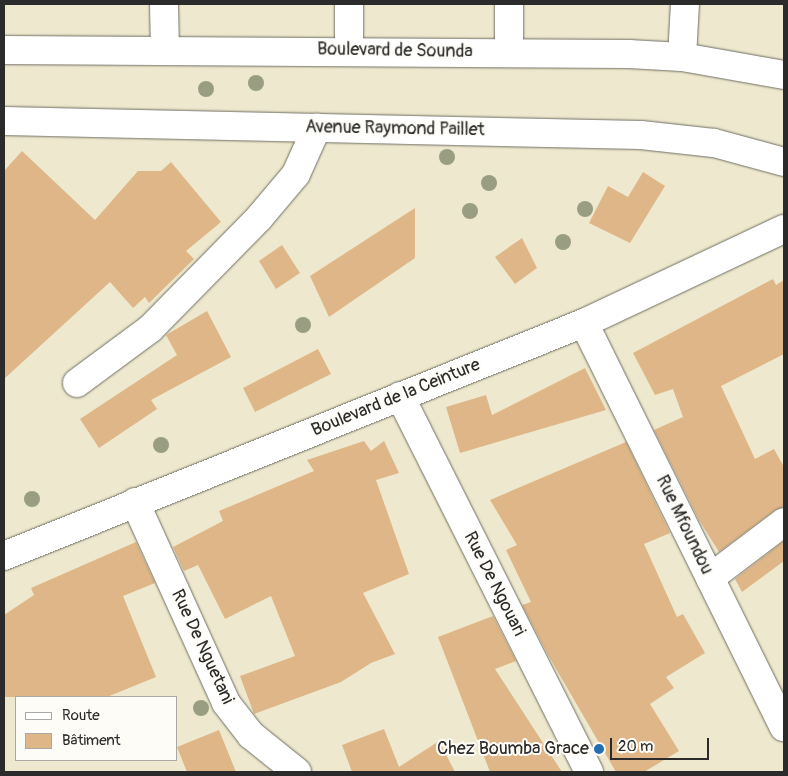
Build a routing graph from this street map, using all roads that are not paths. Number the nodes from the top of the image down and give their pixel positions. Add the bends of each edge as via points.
1 (164, 4) edge
2 (349, 4) edge
3 (509, 4) edge
4 (685, 4) edge
5 (4, 50) edge
6 (165, 50) junction
7 (349, 50) junction
8 (509, 53) junction
9 (682, 56) junction
10 (784, 75) edge
11 (8, 126) edge
12 (317, 127) junction
13 (784, 162) edge
14 (784, 229) edge
15 (584, 324) junction
16 (77, 383) dead end
17 (400, 396) junction
18 (135, 502) junction
19 (784, 522) edge
20 (4, 556) edge
21 (710, 578) junction
22 (784, 727) edge
23 (297, 772) edge
24 (589, 772) edge

1 - 6 street
2 - 7 street
3 - 8 street
4 - 9 street
5 - 6 street, Boulevard de Sounda
6 - 7 street, Boulevard de Sounda
7 - 8 street, Boulevard de Sounda
8 - 9 street, Boulevard de Sounda
9 - 10 street, Boulevard de Sounda
11 - 12 street, Avenue Raymond Paillet
12 - 13 street, Avenue Raymond Paillet via 641,135 714,143
12 - 16 street via 296,174 259,218 150,330
14 - 15 street, Boulevard de la Ceinture
15 - 17 street, Boulevard de la Ceinture
15 - 21 street, Rue Mfoundou
17 - 18 street, Boulevard de la Ceinture
17 - 24 street, Rue De Ngouari
18 - 20 street, Boulevard de la Ceinture
18 - 23 street, Rue De Nguetani via 226,703 251,735
19 - 21 street
21 - 22 street, Rue Mfoundou

